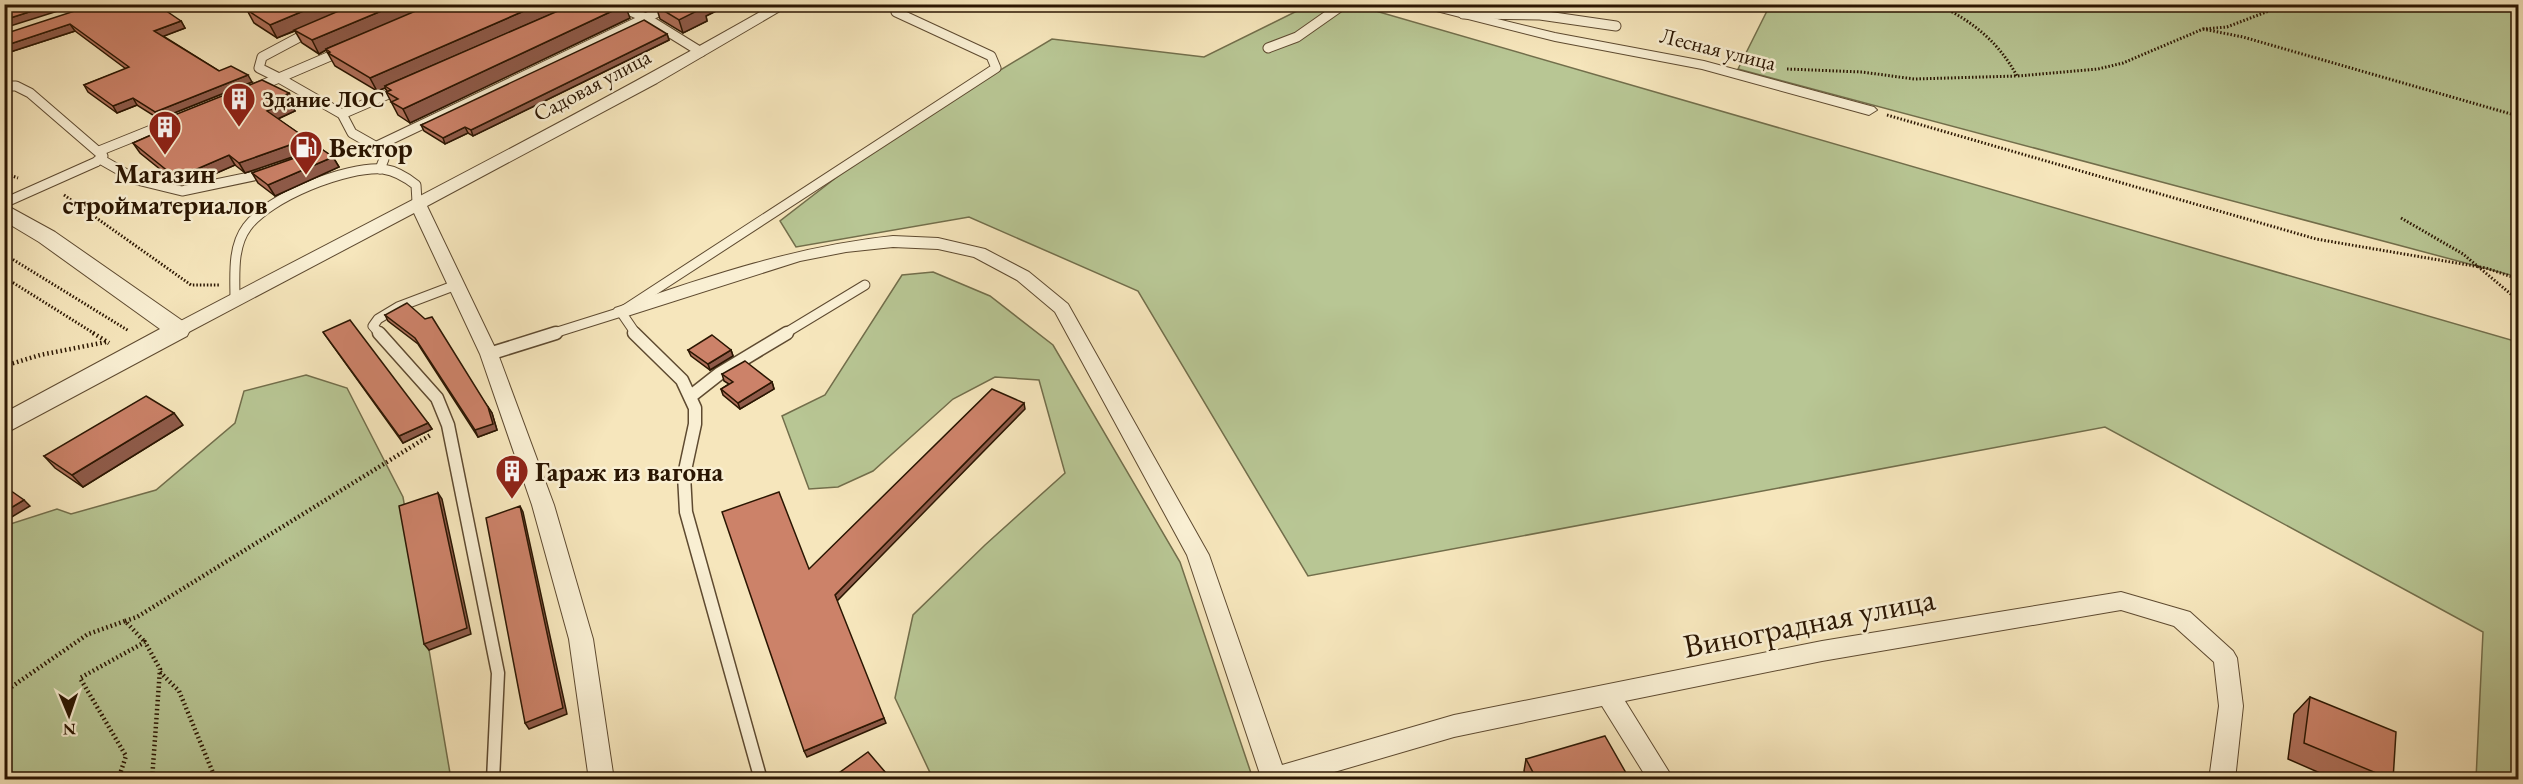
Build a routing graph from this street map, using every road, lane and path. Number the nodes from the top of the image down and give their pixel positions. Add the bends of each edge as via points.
1 (614, 4) edge
2 (675, 4) edge
3 (785, 4) edge
4 (908, 4) edge
5 (1344, 4) edge
6 (1416, 4) edge
7 (1937, 4) edge
8 (2287, 4) edge
9 (1454, 15) junction
10 (646, 18) junction
11 (324, 26) edge
12 (1616, 26) dead end
13 (2204, 29) junction
14 (355, 46) edge
15 (1268, 48) dead end
16 (701, 52) junction
17 (1777, 69) dead end
18 (2017, 76) junction
19 (279, 78) junction
20 (4, 86) edge
21 (408, 86) edge
22 (247, 91) edge
23 (1869, 110) joint
24 (193, 113) edge
25 (342, 114) junction
26 (2518, 116) edge
27 (375, 147) junction
28 (99, 155) junction
29 (281, 168) edge
30 (380, 169) junction
31 (4, 173) edge
32 (40, 186) junction
33 (417, 202) junction
34 (4, 203) edge
35 (4, 211) edge
36 (2401, 218) dead end
37 (4, 254) edge
38 (2486, 268) junction
39 (4, 277) edge
40 (2518, 279) edge
41 (456, 285) junction
42 (865, 285) dead end
43 (235, 290) junction
44 (2518, 300) edge
45 (621, 312) junction
46 (178, 330) junction
47 (151, 344) junction
48 (115, 351) junction
49 (489, 354) junction
50 (4, 366) edge
51 (691, 396) junction
52 (4, 425) edge
53 (448, 425) junction
54 (125, 621) junction
55 (145, 642) junction
56 (160, 672) junction
57 (4, 692) edge
58 (1608, 695) junction
59 (118, 780) edge
60 (152, 780) edge
61 (216, 780) edge
62 (493, 780) edge
63 (602, 780) edge
64 (761, 780) edge
65 (1662, 780) edge
66 (2222, 780) edge

1 - 10 lane
2 - 10 lane
3 - 16 street, Садовая улица
4 - 45 lane via 896,12 991,56 996,68
5 - 15 lane via 1297,37
6 - 9 street, Лесная улица
7 - 18 path via 1980,29 2009,59
8 - 13 path via 2227,27
9 - 12 lane via 1513,11
9 - 23 street, Лесная улица via 1704,65
10 - 16 lane
10 - 27 lane
11 - 19 lane via 262,57 260,68
13 - 18 path via 2123,63
13 - 26 path
14 - 19 lane
16 - 33 street, Садовая улица
17 - 18 path via 1862,72 1914,79
19 - 22 lane
19 - 25 lane
20 - 28 lane via 16,86 30,93
21 - 25 lane
23 - 38 path via 2316,239
24 - 28 lane
25 - 27 lane via 345,127 354,138
27 - 30 lane via 382,150
28 - 29 lane via 137,180 182,191
28 - 32 lane
30 - 33 lane via 402,174 416,185
30 - 43 lane via 352,171 274,204 247,228 235,261
31 - 32 path
32 - 34 lane
32 - 43 path via 63,193 191,285
33 - 41 street
33 - 43 street, Садовая улица
35 - 46 street
36 - 38 path via 2450,242
37 - 47 path
38 - 40 path
38 - 44 path
39 - 48 path
41 - 49 street
41 - 53 lane via 386,313 372,326 437,398
42 - 51 lane via 719,374
43 - 46 street, Садовая улица
45 - 49 lane
45 - 51 lane via 626,325 653,348 687,386
45 - 58 street, Виноградная улица via 814,253 877,242 923,240 979,253 1028,278 1062,308 1198,555 1274,778 1454,726
46 - 47 street
47 - 48 street
48 - 50 path via 40,355
48 - 52 street
49 - 63 street via 543,505 578,628
51 - 64 lane via 695,424 684,475 686,512
53 - 54 path
53 - 62 lane via 498,673
54 - 55 path
54 - 57 path via 88,634
55 - 56 path
55 - 59 path via 80,678 126,756
56 - 60 path
56 - 61 path via 178,691
58 - 65 street
58 - 66 street, Виноградная улица via 1822,651 2121,601 2182,619 2226,658 2231,706

